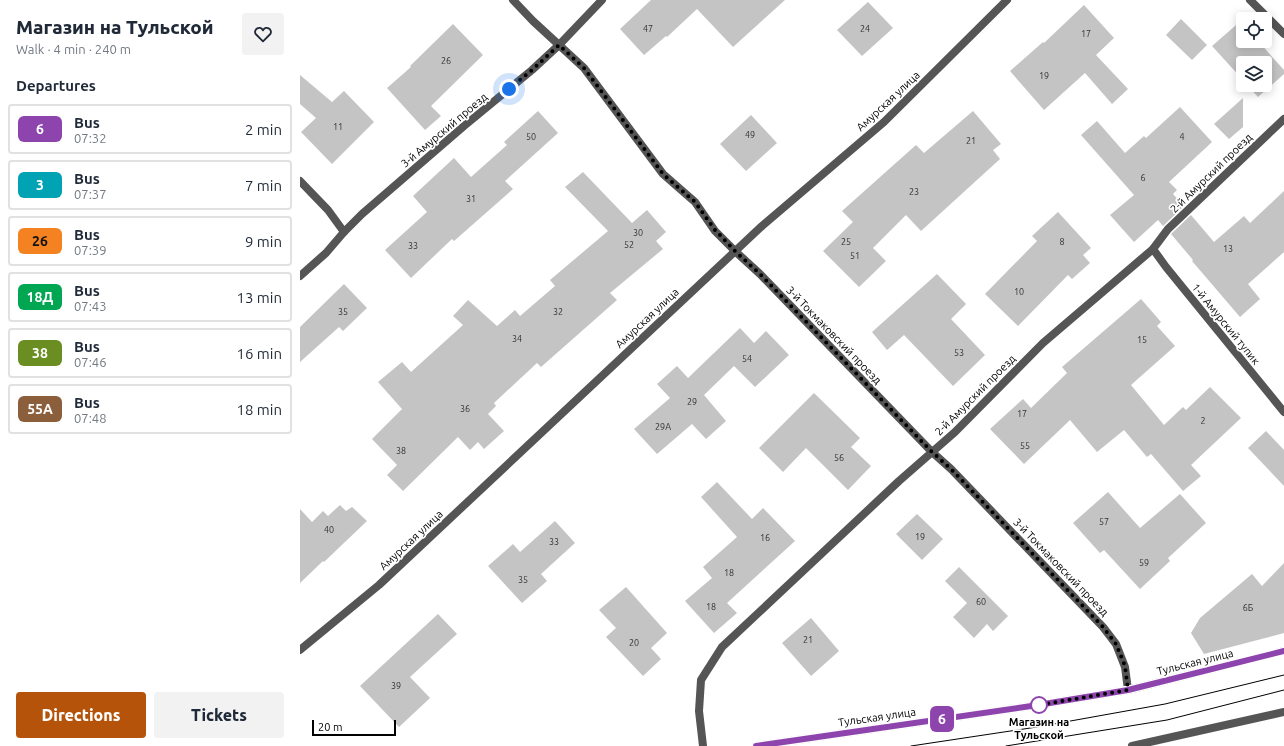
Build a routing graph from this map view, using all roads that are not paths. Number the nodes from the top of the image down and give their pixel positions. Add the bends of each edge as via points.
1 (513, 0) edge
2 (602, 0) edge
3 (1007, 0) edge
4 (1250, 0) edge
5 (1284, 34) edge
6 (559, 45) junction
7 (1284, 119) edge
8 (300, 181) edge
9 (344, 232) junction
10 (1153, 249) junction
11 (736, 252) junction
12 (300, 276) edge
13 (1284, 412) edge
14 (932, 452) junction
15 (300, 650) edge
16 (1284, 651) edge
17 (1128, 690) junction
18 (1284, 712) edge
19 (703, 746) edge
20 (756, 746) edge
21 (1132, 746) edge

1 - 6 street, 3-й Токмаковский проезд
2 - 6 street, 3-й Амурский проезд
3 - 11 street, Амурская улица via 884,122 762,226
4 - 5 street
6 - 9 street, 3-й Амурский проезд
6 - 11 street, 3-й Токмаковский проезд via 584,68 663,174 695,202 715,230
7 - 10 street, 2-й Амурский проезд via 1168,229
8 - 9 street via 328,210
9 - 12 street, 3-й Амурский проезд via 326,253
10 - 13 street, 1-й Амурский тупик
10 - 14 street, 2-й Амурский проезд via 1043,343
11 - 14 street, 3-й Токмаковский проезд
11 - 15 street, Амурская улица via 379,585
14 - 17 street, 3-й Токмаковский проезд via 1103,627 1116,644 1125,666
14 - 19 street, 2-й Амурский проезд via 722,647 701,680 699,711
16 - 17 street, Тульская улица
17 - 20 street, Тульская улица
18 - 21 street

